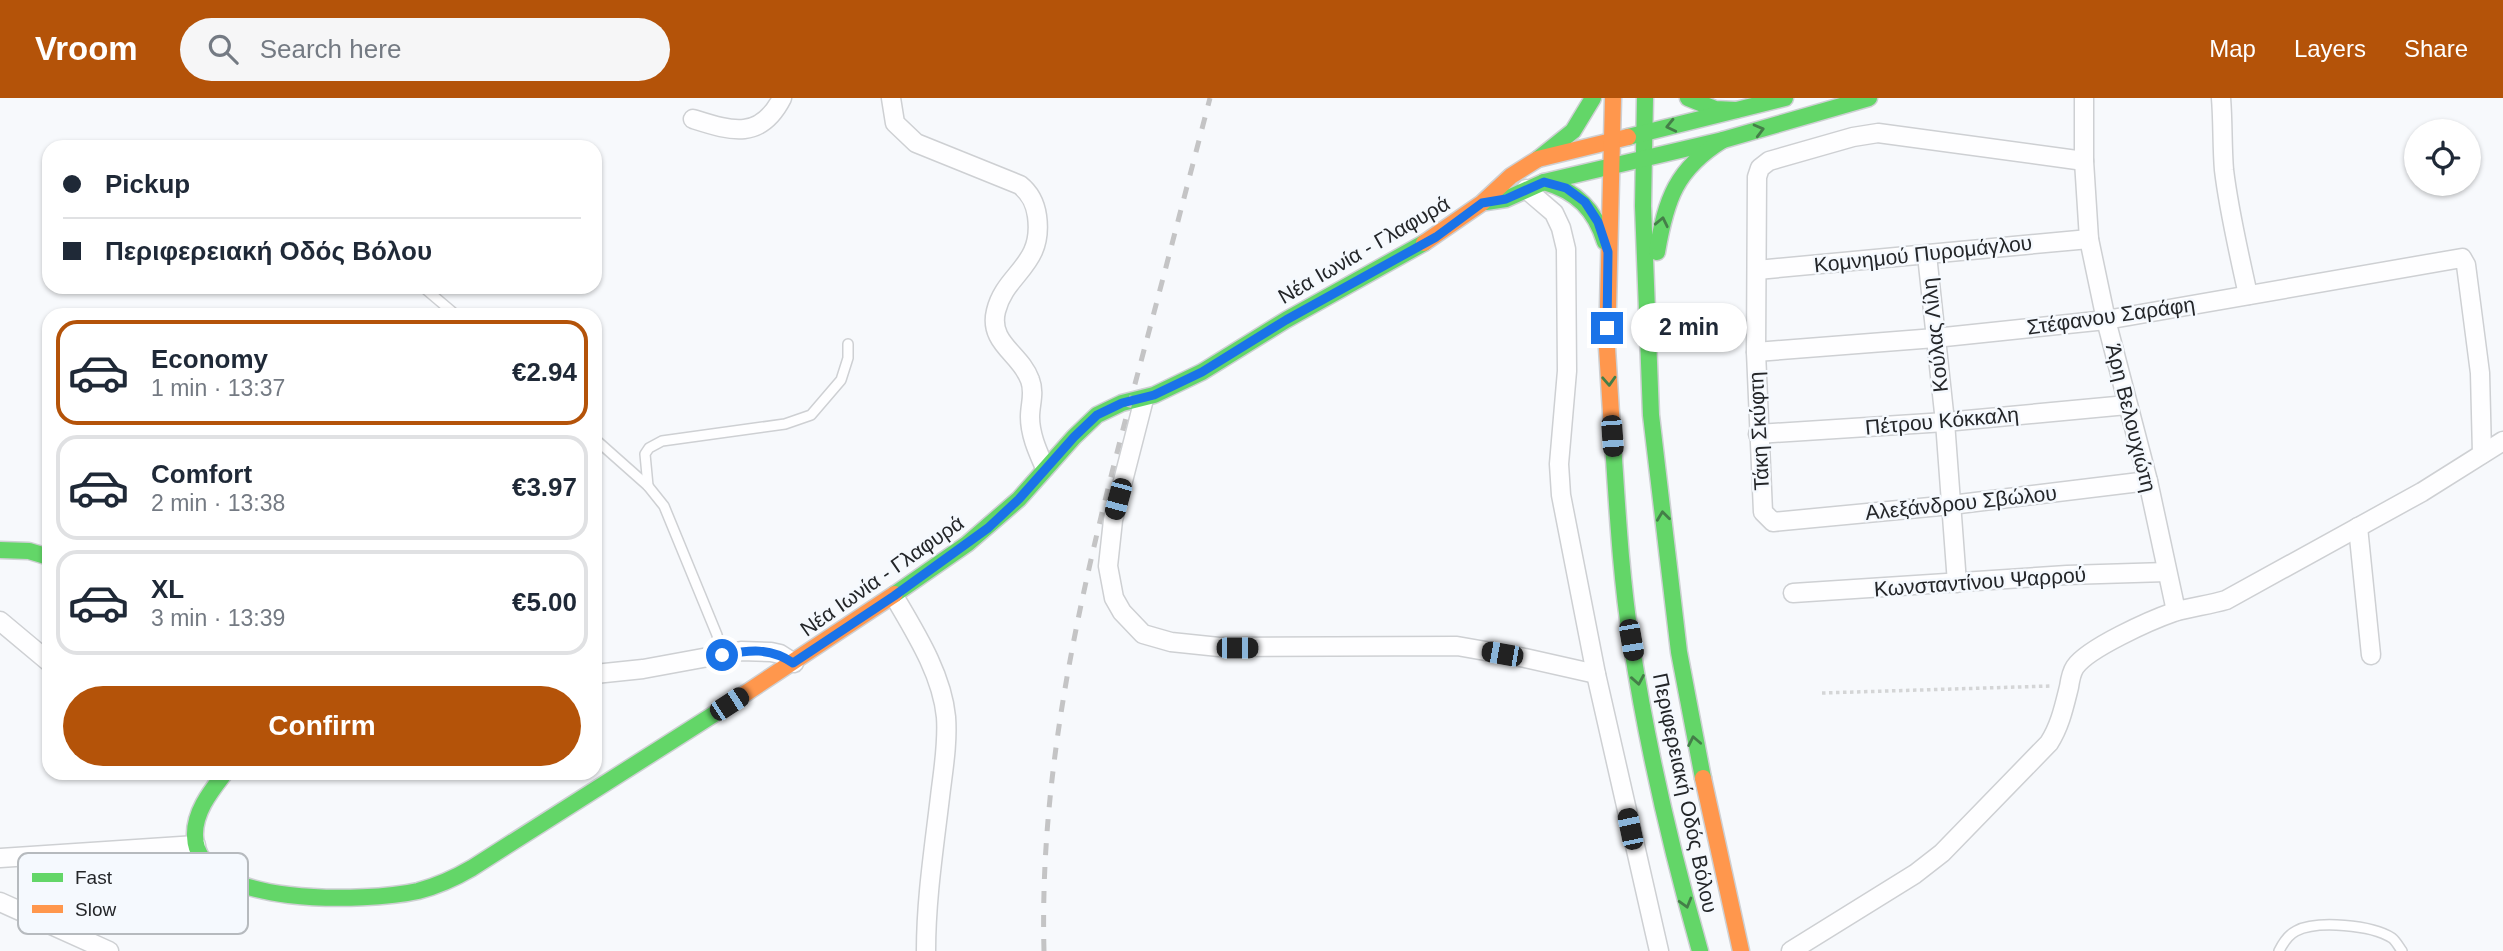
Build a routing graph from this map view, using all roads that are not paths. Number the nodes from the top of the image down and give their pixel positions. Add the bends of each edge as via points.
1 (782, 98) edge
2 (891, 98) edge
3 (1592, 98) edge
4 (1613, 98) edge
5 (1645, 98) edge
6 (1688, 98) edge
7 (1785, 98) edge
8 (1869, 98) edge
9 (2084, 98) edge
10 (2221, 98) edge
11 (1736, 110) junction
12 (693, 119) dead end
13 (1646, 132) junction
14 (1723, 139) junction
15 (1612, 141) junction
16 (1646, 158) junction
17 (1538, 159) junction
18 (2084, 160) junction
19 (1611, 166) junction
20 (1544, 182) junction
21 (1526, 189) junction
22 (1482, 203) junction
23 (2089, 239) junction
24 (1608, 252) junction
25 (1927, 255) junction
26 (1757, 270) junction
27 (431, 294) edge
28 (2248, 295) junction
29 (448, 308) edge
30 (1646, 314) junction
31 (2106, 320) junction
32 (1935, 338) junction
33 (848, 344) dead end
34 (1756, 352) junction
35 (1144, 399) junction
36 (2127, 405) junction
37 (1945, 422) junction
38 (1758, 434) junction
39 (2503, 441) edge
40 (602, 445) edge
41 (2482, 454) junction
42 (1045, 468) junction
43 (2148, 481) junction
44 (648, 486) junction
45 (1951, 505) junction
46 (1773, 522) joint
47 (2358, 527) junction
48 (0, 550) edge
49 (42, 555) edge
50 (2167, 572) junction
51 (1957, 583) junction
52 (1793, 593) dead end
53 (894, 596) junction
54 (2176, 611) junction
55 (0, 621) edge
56 (722, 655) junction
57 (2371, 655) dead end
58 (42, 656) edge
59 (793, 663) junction
60 (602, 673) edge
61 (1596, 674) junction
62 (220, 780) edge
63 (196, 845) junction
64 (75, 853) edge
65 (201, 853) edge
66 (18, 857) edge
67 (0, 858) edge
68 (248, 885) edge
69 (0, 902) edge
70 (18, 910) edge
71 (71, 934) edge
72 (109, 951) edge
73 (926, 951) edge
74 (1659, 951) edge
75 (1700, 951) edge
76 (1741, 951) edge
77 (1791, 951) edge
78 (2279, 951) edge
79 (2402, 951) edge

1 - 12 street via 768,118 746,130 727,130
2 - 42 street via 895,123 916,143 1030,193 1037,211 1038,241 999,300 995,330 1030,380 1032,436
3 - 17 main road via 1573,131
4 - 15 main road, Περιφερειακή Οδός Βόλου
5 - 13 main road, Περιφερειακή Οδός Βόλου
6 - 11 main road via 1715,109
7 - 11 main road, Νέα Ιωνία - Γλαφυρά
14 -> 8 main road, Νέα Ιωνία - Γλαφυρά
9 - 18 street, Άρη Βελουχιώτη
10 - 28 street via 2228,199
11 -> 13 main road, Νέα Ιωνία - Γλαφυρά
13 - 15 main road, Νέα Ιωνία - Γλαφυρά
13 - 16 main road, Περιφερειακή Οδός Βόλου
14 - 16 main road, Νέα Ιωνία - Γλαφυρά
30 -> 14 main road via 1660,227 1674,186 1692,162
15 - 17 main road, Νέα Ιωνία - Γλαφυρά
15 - 19 main road, Περιφερειακή Οδός Βόλου
16 - 19 main road, Νέα Ιωνία - Γλαφυρά
16 - 30 main road, Περιφερειακή Οδός Βόλου
17 - 22 main road, Νέα Ιωνία - Γλαφυρά
18 - 23 street, Άρη Βελουχιώτη
18 - 26 street, Τάκη Σκύφτη via 1878,134 1853,136 1769,161 1760,167 1757,177
19 - 20 main road, Νέα Ιωνία - Γλαφυρά
19 - 24 main road, Περιφερειακή Οδός Βόλου
20 - 21 main road, Νέα Ιωνία - Γλαφυρά
20 - 24 main road via 1566,188 1585,202
21 - 22 main road, Νέα Ιωνία - Γλαφυρά
21 - 61 street via 1554,213 1566,249 1567,371 1559,477
22 - 35 main road, Νέα Ιωνία - Γλαφυρά via 1436,237 1202,372
23 - 25 street, Κομνημού Πυρομάγλου
23 - 31 street, Άρη Βελουχιώτη
24 -> 75 main road, Περιφερειακή Οδός Βόλου via 1610,412 1631,640 1651,752
25 - 26 street, Κομνημού Πυρομάγλου
25 - 32 street, Κούλας Λίλη
26 - 34 street, Τάκη Σκύφτη
27 - 29 lane
28 - 31 street, Στέφανου Σαράφη
28 - 41 street, Στέφανου Σαράφη via 2463,259 2480,373
76 -> 30 main road, Περιφερειακή Οδός Βόλου via 1679,652 1651,415
31 - 32 street, Στέφανου Σαράφη
31 - 36 street, Άρη Βελουχιώτη
32 - 34 street, Στέφανου Σαράφη
32 - 37 street, Κούλας Λίλη
33 - 44 lane via 841,380 811,415 785,424 662,441 645,454
34 - 38 street, Τάκη Σκύφτη
35 - 42 main road, Νέα Ιωνία - Γλαφυρά via 1097,415
35 - 61 street via 1113,520 1108,566 1114,598 1143,634 1156,640 1219,647 1457,646
36 - 37 street, Πέτρου Κόκκαλη
36 - 43 street, Άρη Βελουχιώτη
37 - 38 street, Πέτρου Κόκκαλη
37 - 45 street, Κούλας Λίλη
38 - 46 street, Τάκη Σκύφτη via 1763,512
39 - 41 street
40 - 44 lane
41 - 47 street
42 - 53 main road, Νέα Ιωνία - Γλαφυρά via 988,528
43 - 45 street, Αλεξάνδρου Σβώλου
43 - 50 street, Άρη Βελουχιώτη
44 - 56 lane via 664,506
45 - 46 street, Αλεξάνδρου Σβώλου
45 - 51 street, Κούλας Λίλη
47 - 54 street via 2226,600
47 - 57 street
48 - 49 main road
50 - 51 street, Κωνσταντίνου Ψαρρού
50 - 54 street, Άρη Βελουχιώτη
51 - 52 street, Κωνσταντίνου Ψαρρού
53 - 59 main road, Νέα Ιωνία - Γλαφυρά
53 - 73 street via 929,660 946,716
54 - 77 street via 2085,657 2075,667 2049,743 1942,853
55 - 58 street
56 - 59 street via 771,652
56 - 60 street
59 - 68 main road, Νέα Ιωνία - Γλαφυρά via 475,867 430,887 363,897 307,895
61 - 74 street
62 - 63 main road via 197,819
63 - 64 street
63 - 65 main road, Νέα Ιωνία - Γλαφυρά
66 - 67 street
69 - 70 street
71 - 72 street
78 - 79 lane via 2298,930 2322,925 2376,932 2393,939

